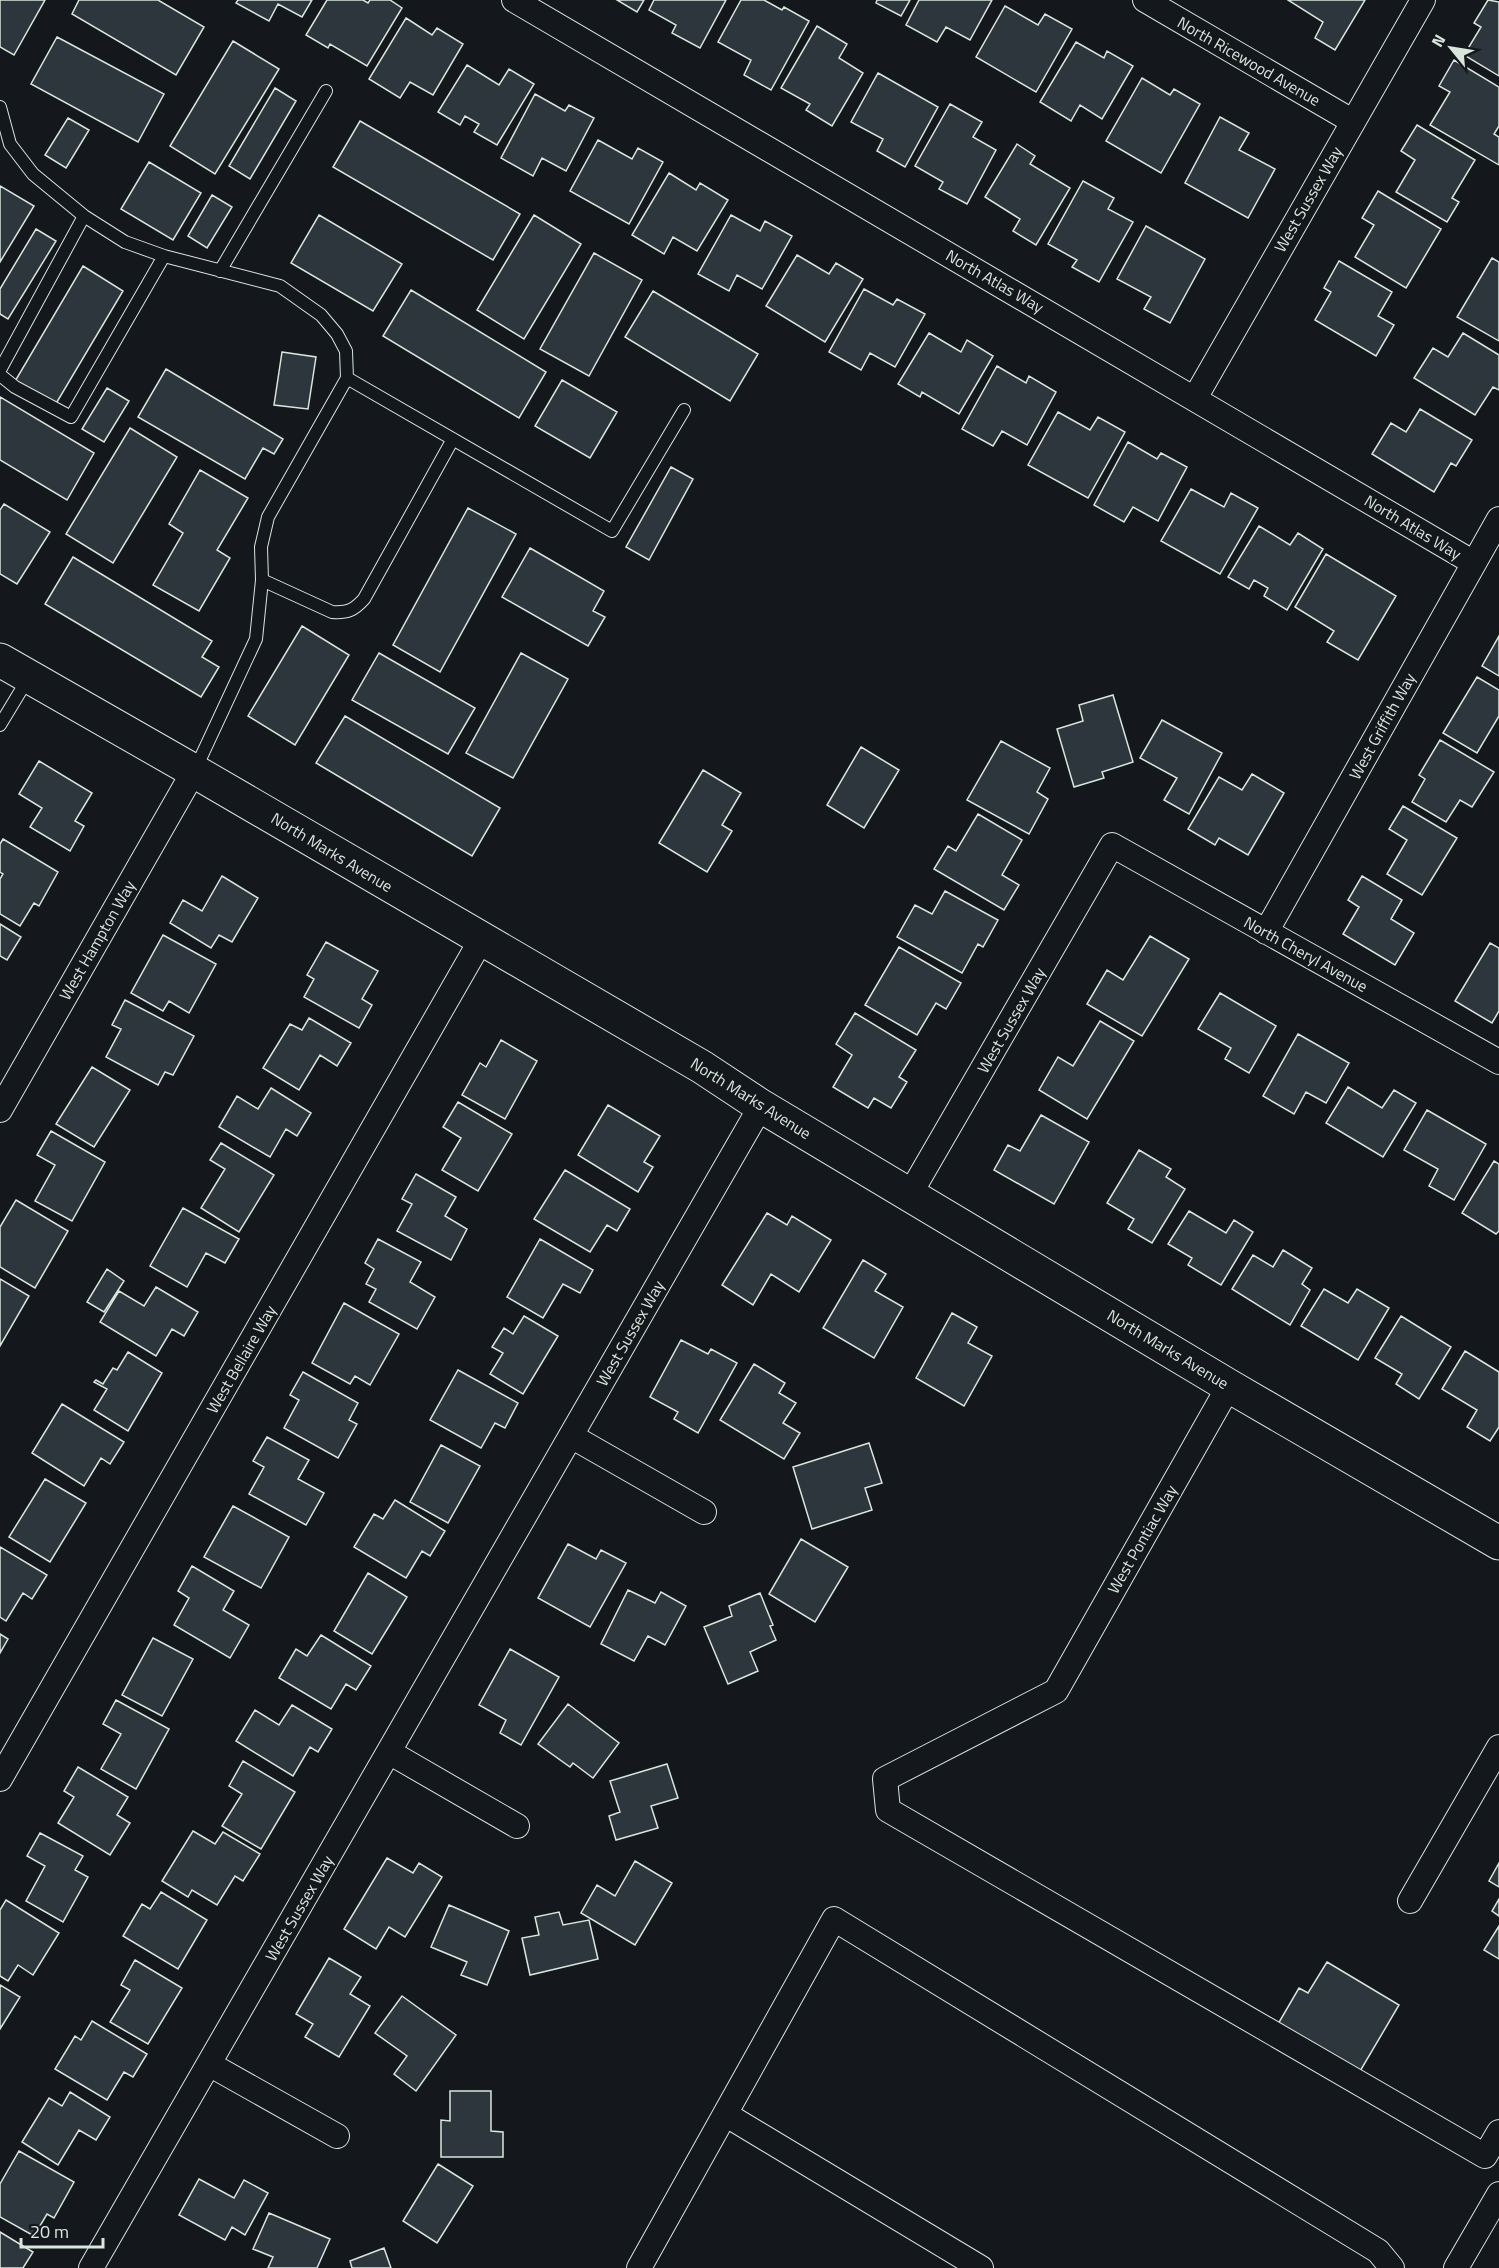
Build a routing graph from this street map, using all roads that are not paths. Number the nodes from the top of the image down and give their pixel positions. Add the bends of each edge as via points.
1 (514, 0) edge
2 (1145, 0) edge
3 (1423, 0) edge
4 (326, 91) dead end
5 (0, 107) edge
6 (1352, 121) junction
7 (84, 216) junction
8 (164, 256) junction
9 (220, 270) junction
10 (0, 370) edge
11 (0, 375) edge
12 (347, 378) junction
13 (1195, 398) junction
14 (684, 410) dead end
15 (453, 439) junction
16 (1499, 519) edge
17 (1474, 563) junction
18 (262, 580) junction
19 (0, 660) edge
20 (29, 677) junction
21 (0, 725) edge
22 (194, 771) junction
23 (1112, 845) joint
24 (1266, 932) junction
25 (481, 940) junction
26 (1499, 1062) edge
27 (761, 1106) junction
28 (0, 1110) edge
29 (910, 1194) junction
30 (1229, 1386) junction
31 (572, 1436) junction
32 (704, 1512) dead end
33 (1499, 1543) edge
34 (1499, 1747) edge
35 (389, 1752) junction
36 (0, 1779) edge
37 (517, 1826) dead end
38 (1410, 1901) dead end
39 (209, 2064) junction
40 (725, 2114) junction
41 (1499, 2132) edge
42 (337, 2136) dead end
43 (1499, 2194) edge
44 (91, 2268) edge
45 (639, 2268) edge
46 (981, 2268) edge
47 (1392, 2268) edge
48 (1456, 2268) edge

1 - 13 street, North Atlas Way
2 - 6 street, North Ricewood Avenue
3 - 6 street, West Sussex Way
4 - 9 lane
5 - 7 lane via 10,144 33,174
6 - 13 street, West Sussex Way
7 - 8 lane via 125,242
7 - 10 lane
8 - 9 lane
8 - 11 lane via 71,417
9 - 12 lane via 280,286 321,315 346,351
12 - 15 lane
12 - 18 lane via 268,517 261,547
13 - 17 street, North Atlas Way
14 - 15 lane via 612,531
15 - 18 lane via 364,599 354,610 332,612
16 - 17 street, West Griffith Way
17 - 24 street, West Griffith Way
18 - 22 lane via 256,639
19 - 20 main road, North Marks Avenue
20 - 21 lane
20 - 22 main road, North Marks Avenue
22 - 25 main road, North Marks Avenue
22 - 28 street, West Hampton Way
23 - 24 street, North Cheryl Avenue
23 - 29 street, West Sussex Way
24 - 26 street, North Cheryl Avenue
25 - 27 main road, North Marks Avenue via 702,1067
25 - 36 street, West Bellaire Way
27 - 29 main road, North Marks Avenue
27 - 31 street, West Sussex Way
29 - 30 main road, North Marks Avenue
30 - 33 main road, North Marks Avenue
30 - 41 street, West Pontiac Way via 1056,1691 885,1779 888,1810 1485,2156
31 - 32 street
31 - 35 street, West Sussex Way
34 - 38 street
35 - 37 street
35 - 39 street, West Sussex Way
39 - 42 street
39 - 44 street, West Sussex Way
40 - 45 street
40 - 46 street
40 - 47 street via 834,1919 1378,2251
43 - 48 street

